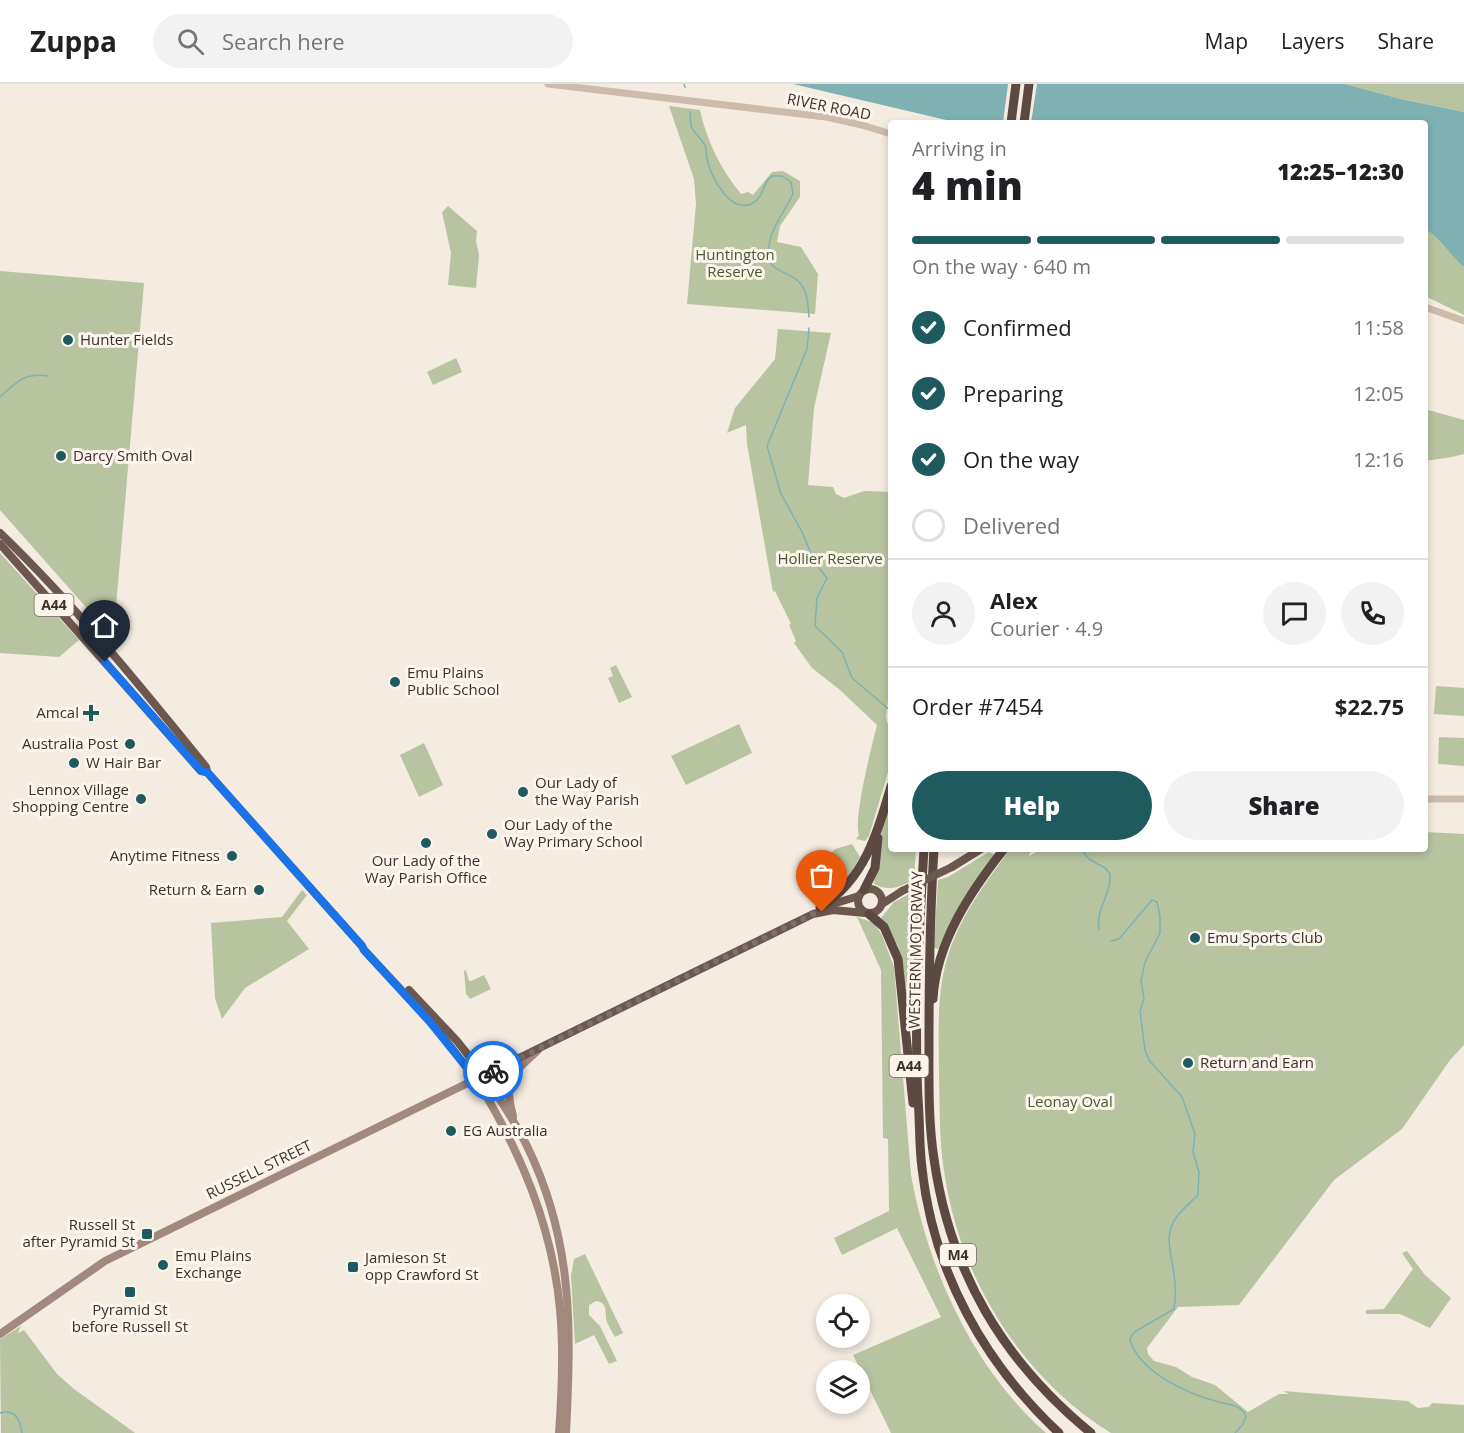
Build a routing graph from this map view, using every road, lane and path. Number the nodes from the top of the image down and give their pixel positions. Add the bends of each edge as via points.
1 (548, 84) edge
2 (1016, 84) edge
3 (1029, 84) edge
4 (1011, 120) edge
5 (1024, 120) edge
6 (888, 134) edge
7 (1428, 308) edge
8 (1464, 321) edge
9 (0, 533) edge
10 (0, 544) edge
11 (207, 772) junction
12 (888, 796) edge
13 (1428, 799) edge
14 (1464, 799) edge
15 (879, 828) junction
16 (924, 852) edge
17 (934, 852) edge
18 (976, 852) edge
19 (1002, 852) edge
20 (902, 891) junction
21 (862, 893) junction
22 (880, 894) junction
23 (882, 904) junction
24 (817, 911) junction
25 (867, 913) junction
26 (929, 1034) junction
27 (541, 1047) junction
28 (480, 1077) junction
29 (515, 1124) junction
30 (933, 1226) junction
31 (0, 1334) edge
32 (559, 1433) edge
33 (566, 1433) edge
34 (1059, 1433) edge
35 (1091, 1433) edge

1 - 6 street, RIVER ROAD via 826,117
2 - 4 highway
3 - 5 highway
7 - 8 street
9 - 11 highway, A44 via 158,707
10 - 11 highway, A44 via 201,771
11 - 28 highway, A44 via 362,946 458,1041
12 - 15 highway
13 - 14 street
15 - 21 highway via 874,868
15 - 24 highway via 850,883
16 - 30 highway, WESTERN MOTORWAY / M4 via 917,1073 922,1168
17 - 26 highway, WESTERN MOTORWAY / M4
18 - 20 highway, bridge
19 - 26 highway, M4 via 972,892 949,935 939,965
20 - 22 highway
20 - 23 highway
21 - 22 highway via 873,889
21 - 24 highway, RUSSELL STREET
21 - 25 highway, A44 via 859,906
22 - 23 highway
23 - 25 highway via 878,911
24 - 25 highway, RUSSELL STREET
24 - 27 highway, RUSSELL STREET
25 - 30 highway, A44 via 884,927 898,958 917,1165 925,1211
26 - 35 highway, WESTERN MOTORWAY / M4 via 934,1159 960,1261 983,1308 1016,1358 1044,1392
27 - 28 highway, RUSSELL STREET
27 - 29 main road, RUSSELL STREET via 510,1081 508,1095
28 - 29 main road
28 - 31 main road, RUSSELL STREET via 105,1261
28 - 32 main road via 519,1158 548,1237 562,1342
29 - 33 main road via 548,1198 565,1272 570,1330
30 - 34 highway, WESTERN MOTORWAY / M4 via 950,1279 976,1331 1007,1378

